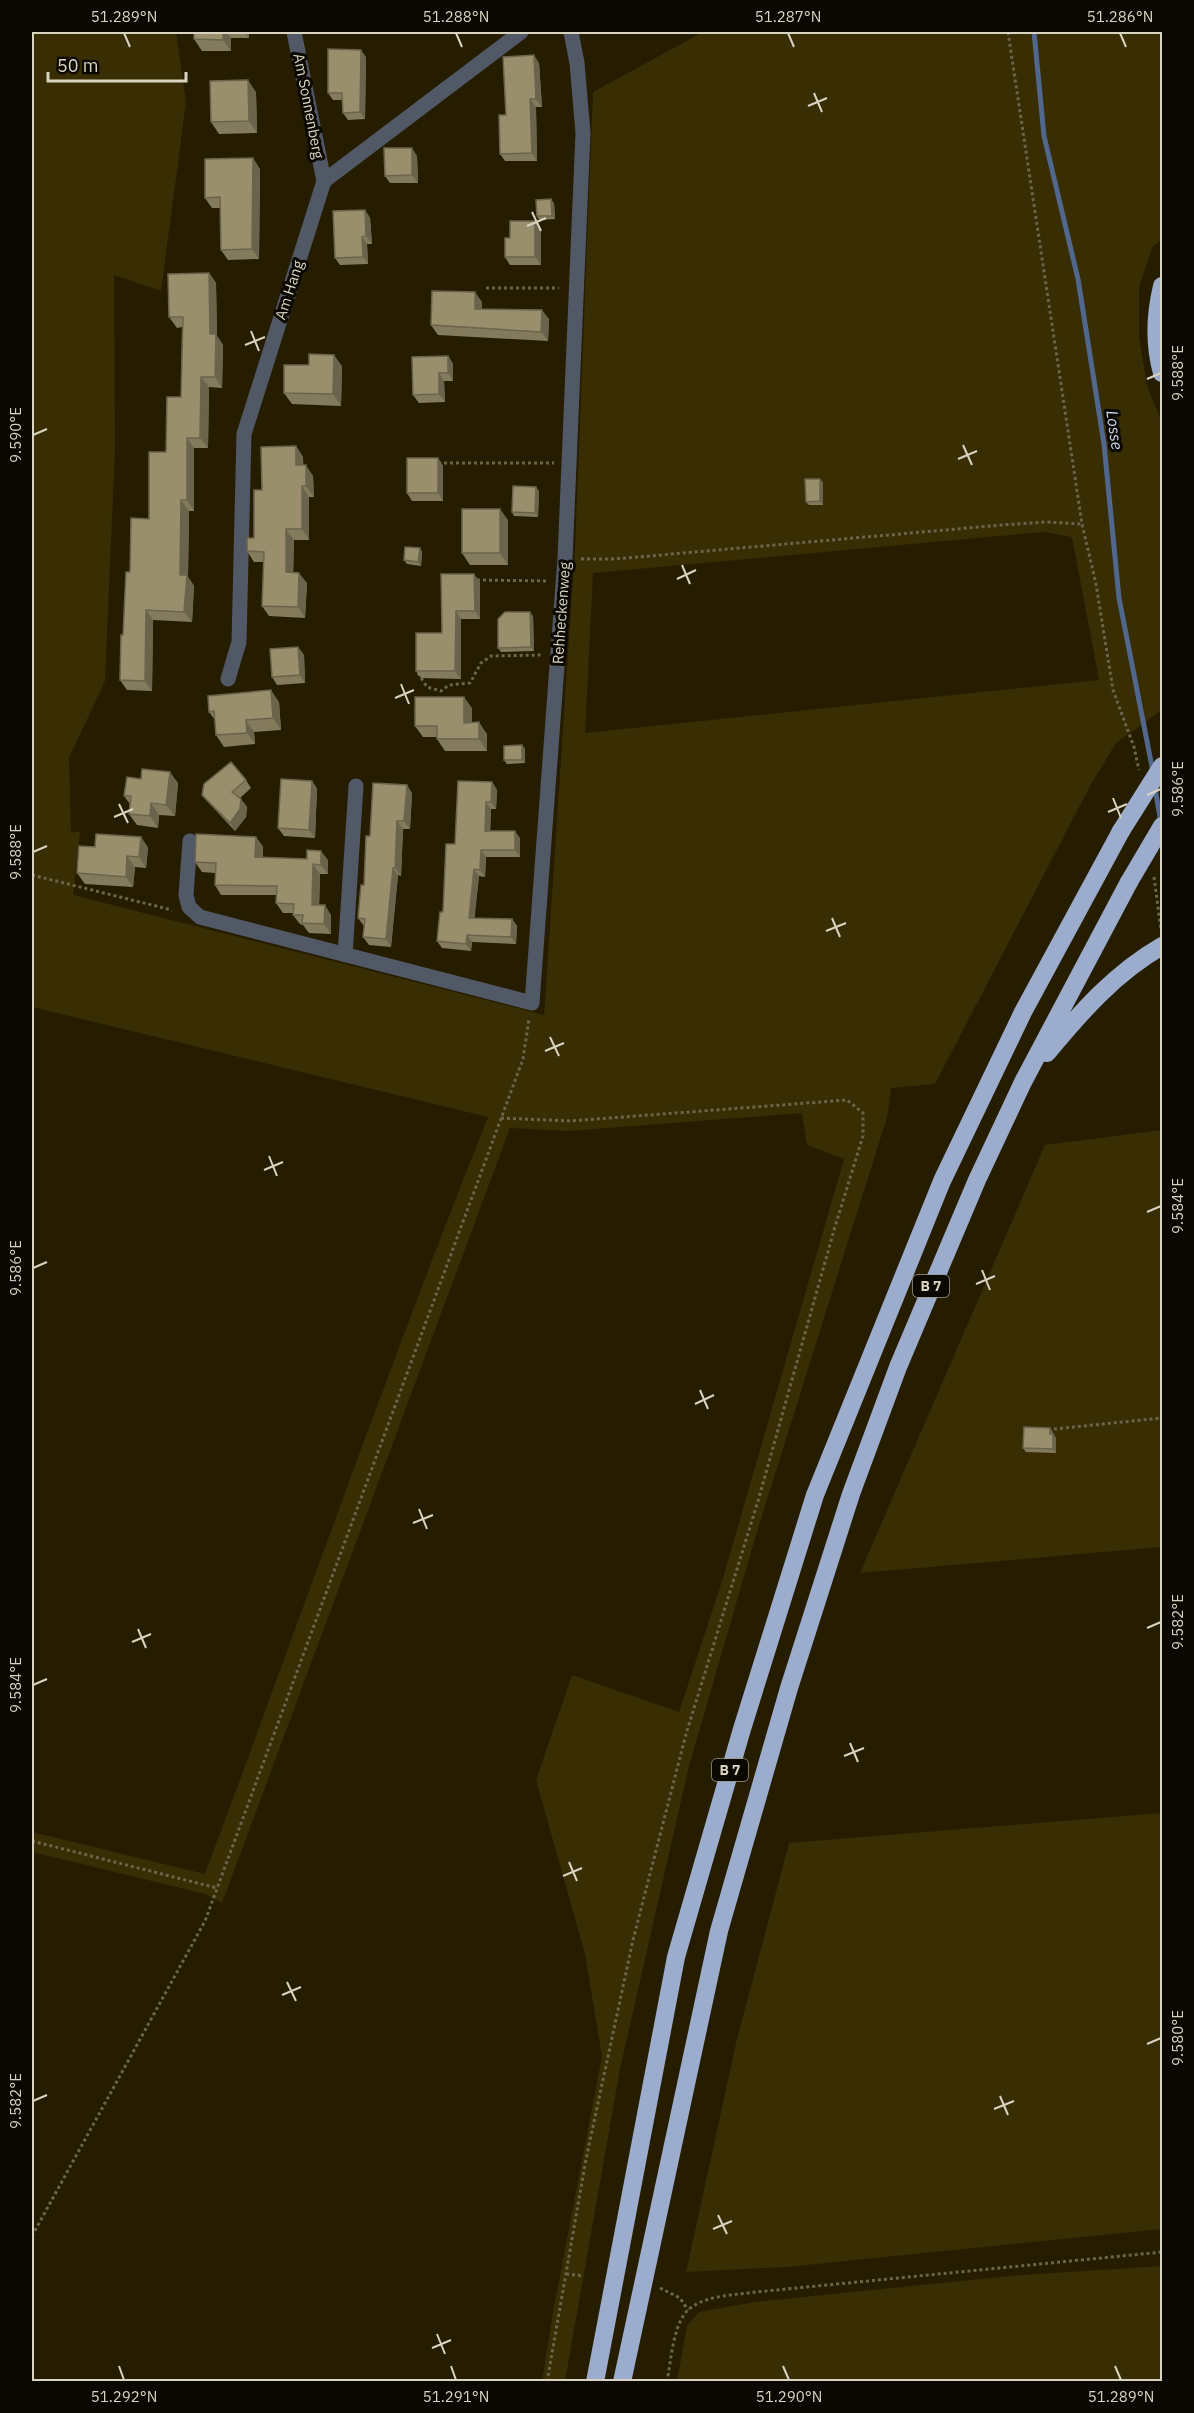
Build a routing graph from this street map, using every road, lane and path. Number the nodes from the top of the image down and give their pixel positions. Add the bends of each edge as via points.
1 (294, 32) edge
2 (521, 32) edge
3 (571, 32) edge
4 (1008, 32) edge
5 (324, 181) junction
6 (1162, 286) edge
7 (486, 288) dead end
8 (564, 288) dead end
9 (1162, 373) edge
10 (436, 463) edge
11 (554, 463) dead end
12 (1082, 524) junction
13 (566, 558) junction
14 (469, 580) edge
15 (548, 581) dead end
16 (532, 655) dead end
17 (418, 673) edge
18 (228, 679) dead end
19 (1134, 747) dead end
20 (1162, 766) edge
21 (356, 786) dead end
22 (1162, 826) edge
23 (190, 841) dead end
24 (32, 875) edge
25 (200, 916) junction
26 (1162, 946) edge
27 (345, 954) junction
28 (532, 1003) junction
29 (1023, 1082) junction
30 (501, 1118) junction
31 (1162, 1418) edge
32 (1054, 1429) dead end
33 (32, 1841) edge
34 (217, 1888) junction
35 (32, 2236) edge
36 (1162, 2252) edge
37 (566, 2274) junction
38 (584, 2276) dead end
39 (660, 2288) dead end
40 (688, 2310) junction
41 (547, 2382) edge
42 (595, 2382) edge
43 (622, 2382) edge
44 (667, 2382) edge

1 - 5 street, Am Sonnenberg
2 - 5 street
3 - 13 street, Rehheckenweg via 583,134
4 - 12 path
5 - 18 street, Am Hang via 244,434 239,642
6 - 9 highway via 1156,326
7 - 8 path
10 - 11 path
12 - 13 path via 1024,524 615,559
12 - 19 path via 1113,690
13 - 28 street, Rehheckenweg
14 - 15 path
16 - 17 path via 491,656 481,663 470,683 449,685 441,691 427,687
20 - 42 highway, B 7, bridge via 1121,831 1023,1012 942,1181 815,1495 676,1957
21 - 27 street
22 - 29 highway, B 7, bridge
23 - 25 street via 186,895 189,907
24 - 25 path
25 - 27 street
26 - 29 highway via 1105,987
27 - 28 street
28 - 30 path via 523,1059
29 - 43 highway, B 7 via 949,1242 898,1367 851,1494 789,1688 719,1931
30 - 34 path
30 - 37 path via 570,1120 847,1100 863,1113 863,1136 686,1734 633,1940 586,2159
31 - 32 path
33 - 34 path
34 - 35 path via 205,1921
36 - 40 path via 756,2292 708,2300
37 - 38 path
37 - 41 path
39 - 40 path via 680,2298
40 - 44 path via 677,2331

